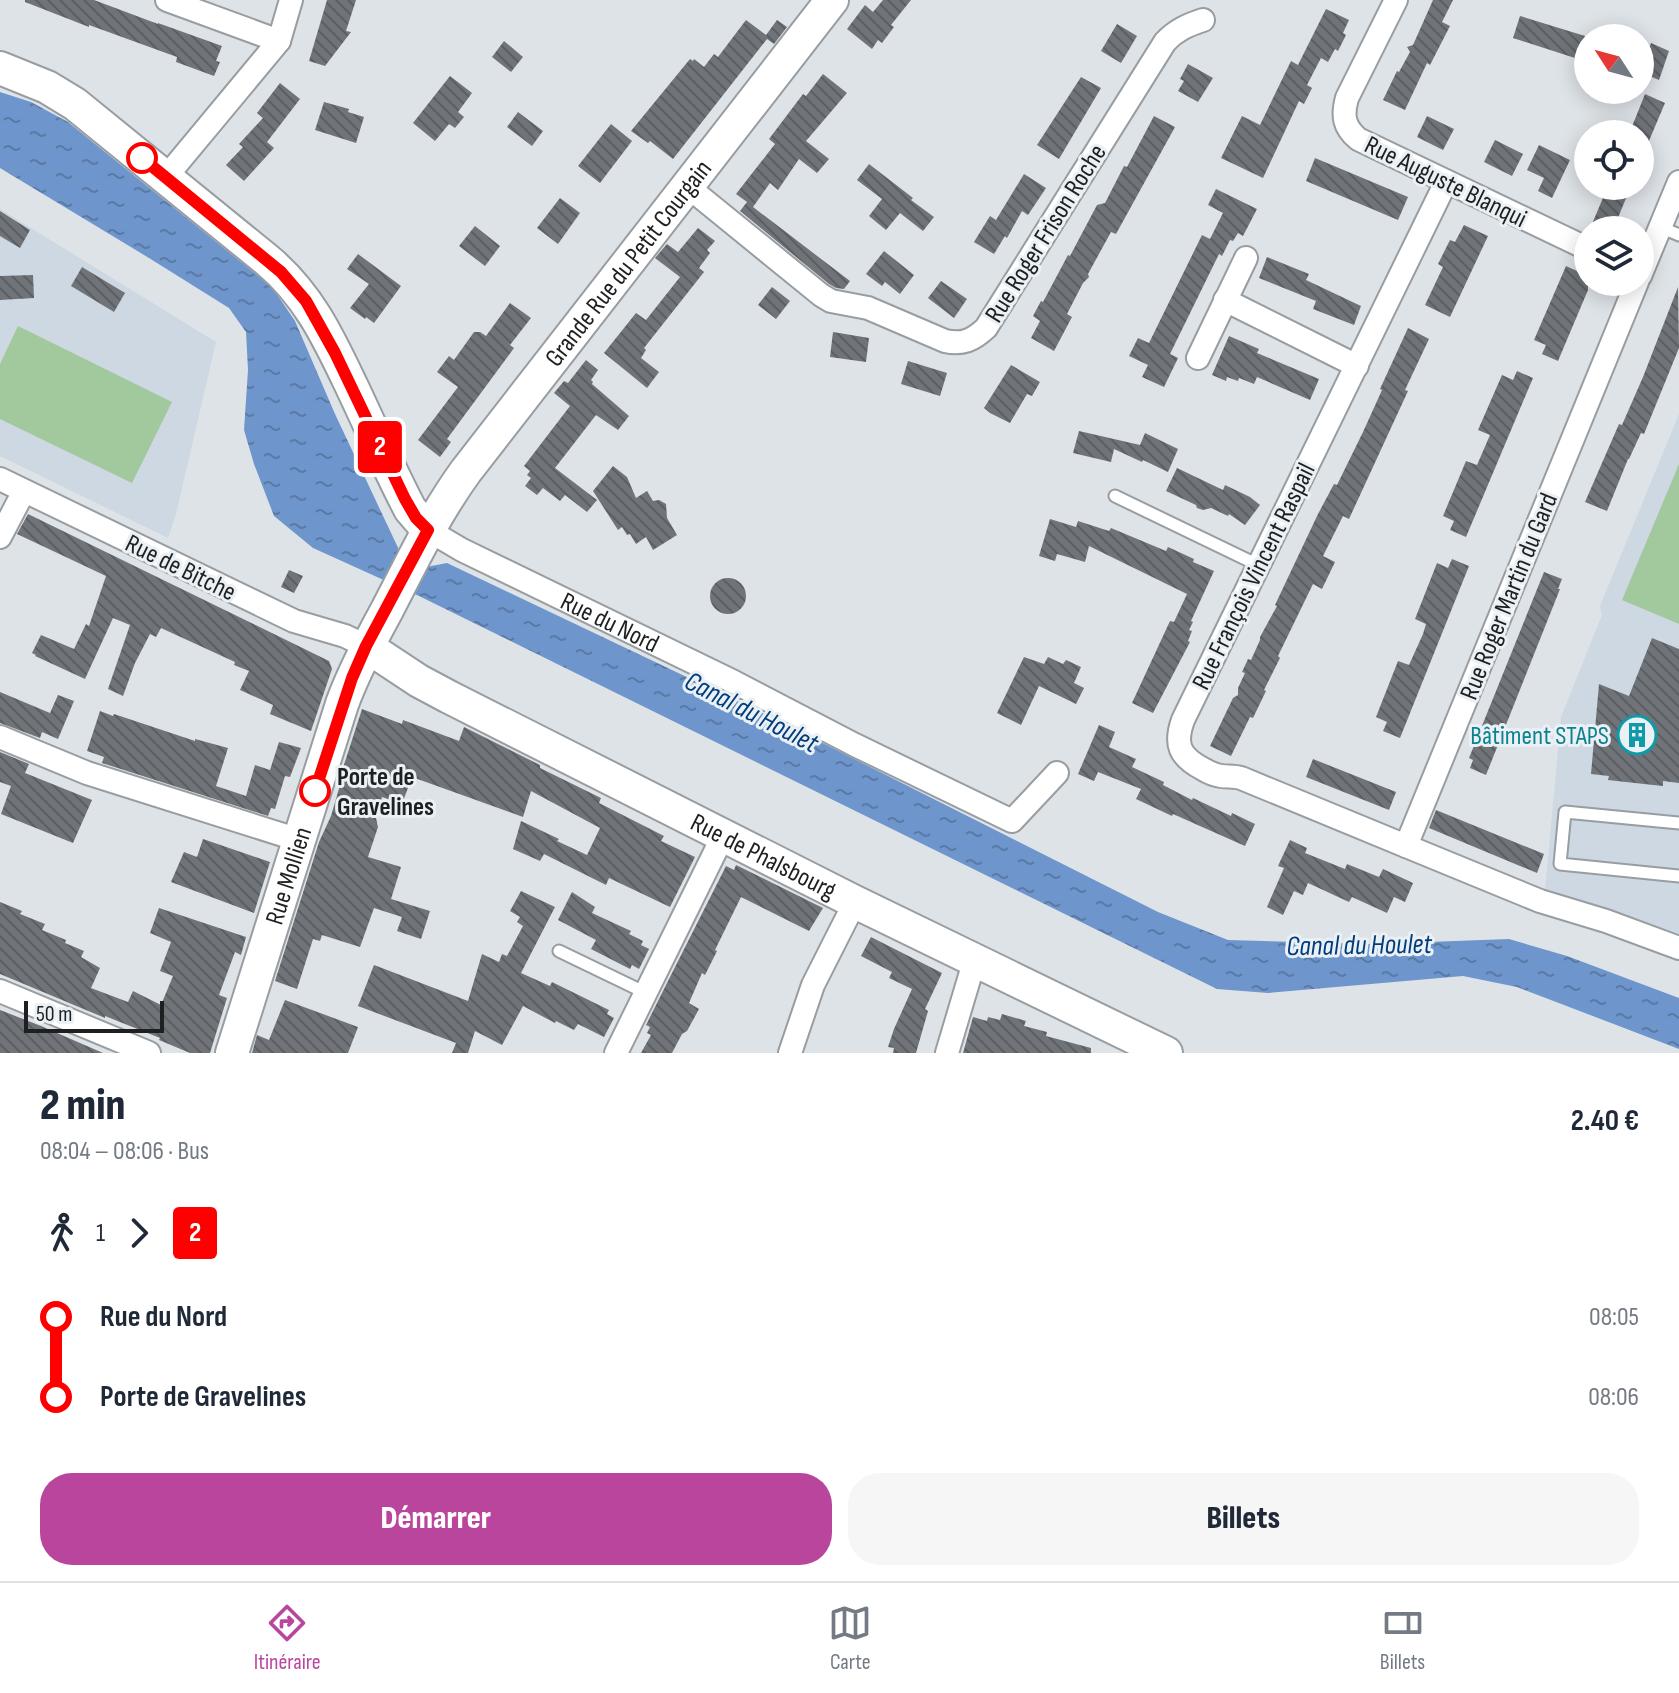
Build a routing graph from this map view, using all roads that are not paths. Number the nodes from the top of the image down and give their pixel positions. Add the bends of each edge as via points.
1 (167, 0) edge
2 (291, 0) edge
3 (832, 0) edge
4 (1396, 0) edge
5 (1203, 20) dead end
6 (279, 41) junction
7 (0, 68) edge
8 (166, 177) junction
9 (1446, 182) junction
10 (1679, 182) edge
11 (687, 186) junction
12 (1670, 231) edge
13 (1574, 242) edge
14 (1654, 255) edge
15 (1246, 258) dead end
16 (1632, 296) edge
17 (1225, 300) junction
18 (1198, 358) dead end
19 (1357, 366) junction
20 (0, 479) edge
21 (24, 491) junction
22 (1115, 496) dead end
23 (0, 537) edge
24 (421, 543) junction
25 (1258, 565) junction
26 (386, 612) joint
27 (366, 646) junction
28 (0, 737) edge
29 (1057, 773) dead end
30 (1679, 823) edge
31 (723, 836) junction
32 (299, 840) junction
33 (1406, 846) junction
34 (1679, 876) edge
35 (855, 902) junction
36 (1679, 948) edge
37 (559, 951) dead end
38 (975, 959) junction
39 (0, 991) edge
40 (646, 993) junction
41 (149, 1053) edge
42 (232, 1053) edge
43 (616, 1053) edge
44 (790, 1053) edge
45 (947, 1053) edge
46 (1166, 1053) edge

1 - 6 street
2 - 6 street
3 - 11 street, Grande Rue du Petit Courgain
4 - 9 street, Rue Auguste Blanqui via 1347,98 1346,126 1358,139
5 - 11 street, Rue Roger Frison Roche via 1165,42 986,328 968,342 945,341 868,308 831,301
6 - 8 street
7 - 8 street, Rue du Nord via 61,95
8 - 24 street, Rue du Nord via 281,272 306,301 416,518
9 - 13 street, Rue Auguste Blanqui
9 - 19 street, Rue François Vincent Raspail
10 - 12 street, Rue Roger Martin du Gard
11 - 24 street, Grande Rue du Petit Courgain via 466,471
12 - 14 street, Rue Roger Martin du Gard
15 - 17 street
16 - 33 street, Rue Roger Martin du Gard
17 - 18 street
17 - 19 street
19 - 25 street, Rue François Vincent Raspail
20 - 21 street, Rue de Bitche
21 - 23 street
21 - 27 street, Rue de Bitche via 294,621
22 - 25 lane
24 - 26 street, Grande Rue du Petit Courgain
24 - 29 street, Rue du Nord via 462,550 1012,821
25 - 33 street, Rue François Vincent Raspail via 1183,720 1181,751 1211,773 1241,778
26 - 27 street, Rue Mollien
27 - 31 street, Rue de Phalsbourg via 431,687
27 - 32 street, Rue Mollien
28 - 32 street via 87,773
30 - 34 lane via 1565,812 1560,864
31 - 35 street, Rue de Phalsbourg
31 - 40 street
32 - 42 street, Rue Mollien
33 - 36 street via 1540,901
35 - 38 street, Rue de Phalsbourg
35 - 44 street via 813,985
37 - 40 lane
38 - 45 street
38 - 46 street, Rue de Phalsbourg
39 - 41 street
40 - 43 street

